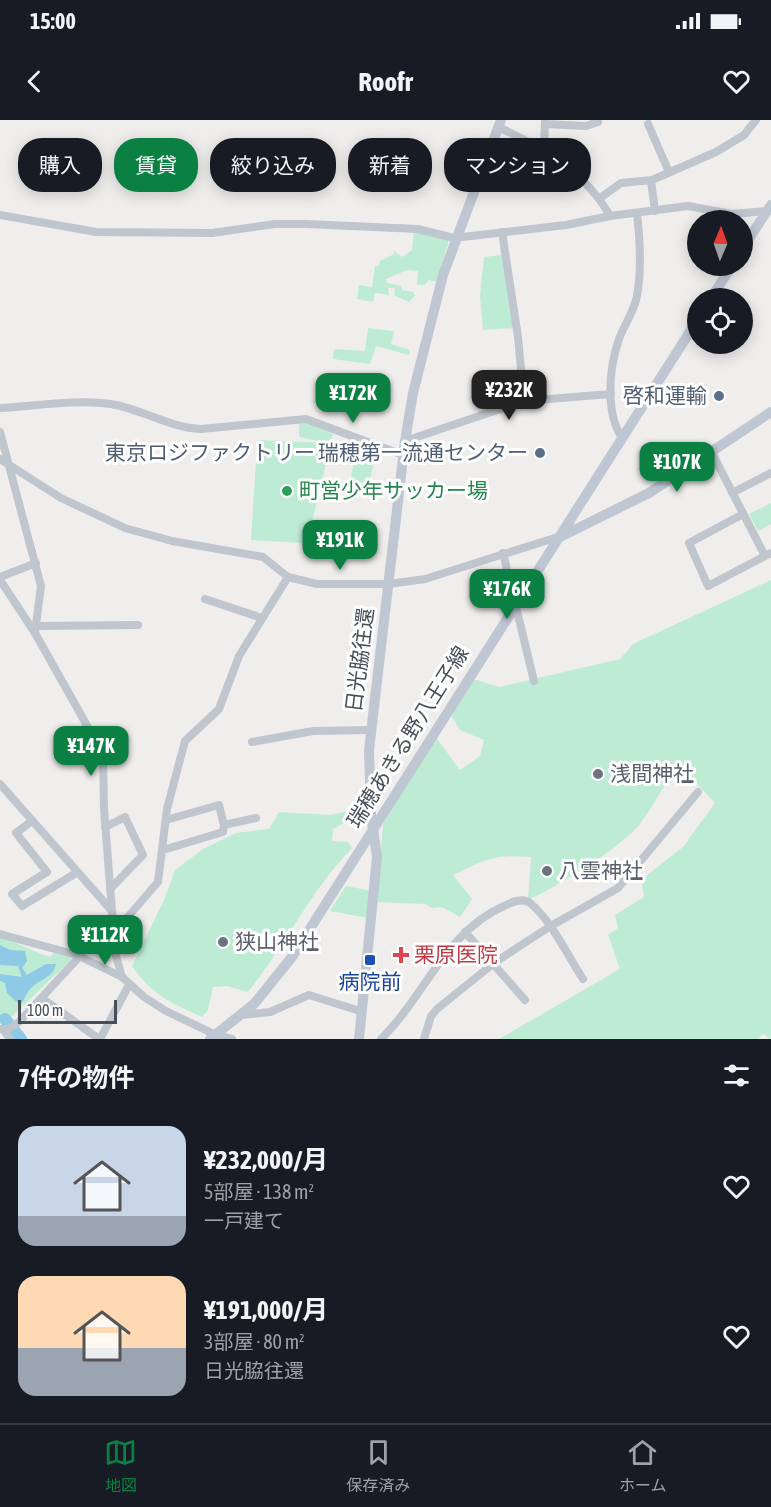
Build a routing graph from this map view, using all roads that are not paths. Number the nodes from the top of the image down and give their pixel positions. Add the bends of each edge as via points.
1 (756, 120) edge
2 (545, 122) edge
3 (599, 123) edge
4 (499, 124) edge
5 (648, 124) dead end
6 (523, 138) edge
7 (544, 138) edge
8 (669, 172) junction
9 (651, 181) junction
10 (591, 189) edge
11 (600, 198) junction
12 (770, 209) edge
13 (655, 211) junction
14 (637, 213) junction
15 (0, 215) edge
16 (610, 216) junction
17 (502, 232) junction
18 (753, 233) edge
19 (454, 238) junction
20 (687, 336) edge
21 (611, 393) junction
22 (524, 401) junction
23 (0, 408) edge
24 (771, 412) edge
25 (0, 432) edge
26 (622, 438) junction
27 (405, 441) junction
28 (712, 453) junction
29 (403, 455) junction
30 (0, 459) edge
31 (8, 463) junction
32 (771, 473) edge
33 (732, 493) junction
34 (743, 514) junction
35 (561, 536) junction
36 (503, 553) junction
37 (768, 555) edge
38 (36, 563) junction
39 (288, 577) junction
40 (0, 578) edge
41 (389, 584) junction
42 (205, 599) dead end
43 (516, 603) junction
44 (262, 618) junction
45 (138, 625) dead end
46 (35, 630) junction
47 (534, 681) dead end
48 (371, 730) junction
49 (252, 742) dead end
50 (0, 784) edge
51 (698, 792) dead end
52 (256, 818) dead end
53 (166, 820) junction
54 (32, 821) junction
55 (224, 825) junction
56 (105, 827) junction
57 (374, 827) junction
58 (163, 850) junction
59 (76, 873) junction
60 (111, 888) junction
61 (112, 911) junction
62 (549, 927) junction
63 (465, 932) junction
64 (114, 933) junction
65 (0, 934) edge
66 (81, 956) junction
67 (494, 963) junction
68 (122, 977) junction
69 (583, 979) dead end
70 (129, 985) junction
71 (43, 999) junction
72 (525, 1000) dead end
73 (360, 1011) junction
74 (241, 1015) junction
75 (4, 1029) edge
76 (213, 1037) edge
77 (10, 1039) edge
78 (99, 1039) edge
79 (232, 1039) edge
80 (359, 1039) edge
81 (381, 1039) edge
82 (424, 1039) edge

1 - 8 street via 735,141
2 - 3 street via 586,126
2 - 7 street
4 - 6 street
4 - 19 street, 日光脇往還
5 - 8 street
8 - 9 street
9 - 11 street via 621,183
9 - 13 street
10 - 11 street
11 - 16 street
12 - 13 street via 732,214 688,206
12 - 18 street
13 - 14 street
14 - 16 street
14 - 21 street via 637,296 620,337
15 - 19 street via 96,232 193,234 306,224 418,229
16 - 17 street
17 - 19 street
17 - 22 street
19 - 27 street, 日光脇往還 via 427,336
20 - 26 street, 瑞穂あきる野八王子線
21 - 22 street
21 - 26 street via 612,419
22 - 27 street
23 - 29 street via 111,404 201,429 298,418
24 - 28 street
25 - 31 street
26 - 35 street, 瑞穂あきる野八王子線
27 - 29 street, 日光脇往還
28 - 33 street
28 - 35 street via 649,493
29 - 41 street, 日光脇往還
30 - 31 street
31 - 38 street
31 - 39 street via 61,498 125,528 172,541 263,557
32 - 33 street
33 - 34 street
34 - 37 street
34 - 37 street via 689,543 708,586
35 - 36 street
35 - 43 street, 瑞穂あきる野八王子線
36 - 41 street via 443,575
36 - 43 street
38 - 40 street
38 - 46 street via 41,586
39 - 41 street via 316,584
39 - 44 street
40 - 46 street
41 - 48 street, 日光脇往還
42 - 44 street
43 - 47 street
43 - 57 street, 瑞穂あきる野八王子線
44 - 53 street via 239,657 219,709 182,747
45 - 46 street
46 - 56 street via 103,753
48 - 49 street via 313,731
48 - 57 street, 日光脇往還 via 369,774
50 - 54 street
51 - 62 street via 618,888
52 - 55 street
53 - 55 street via 219,805
53 - 58 street
54 - 59 street
54 - 59 street via 16,833 47,872 12,894 22,906
55 - 58 street via 223,832
56 - 60 street
56 - 60 street via 125,817 143,855
57 - 73 street, 日光脇往還 via 375,890
57 - 74 street, 瑞穂あきる野八王子線 via 292,957
58 - 64 street via 158,882
59 - 61 street
60 - 61 street
61 - 64 street
62 - 63 street via 524,900 499,908
62 - 67 street
62 - 69 street
63 - 67 street
63 - 81 street
64 - 68 street
65 - 66 street
66 - 68 street
66 - 71 street
67 - 72 street
67 - 82 street via 437,1009
68 - 70 street
70 - 76 street
70 - 78 street
71 - 75 street via 19,1022
71 - 78 street
73 - 74 street via 309,995 270,1012
73 - 80 street, 日光脇往還
74 - 76 street, 瑞穂あきる野八王子線
75 - 77 street
76 - 79 street

